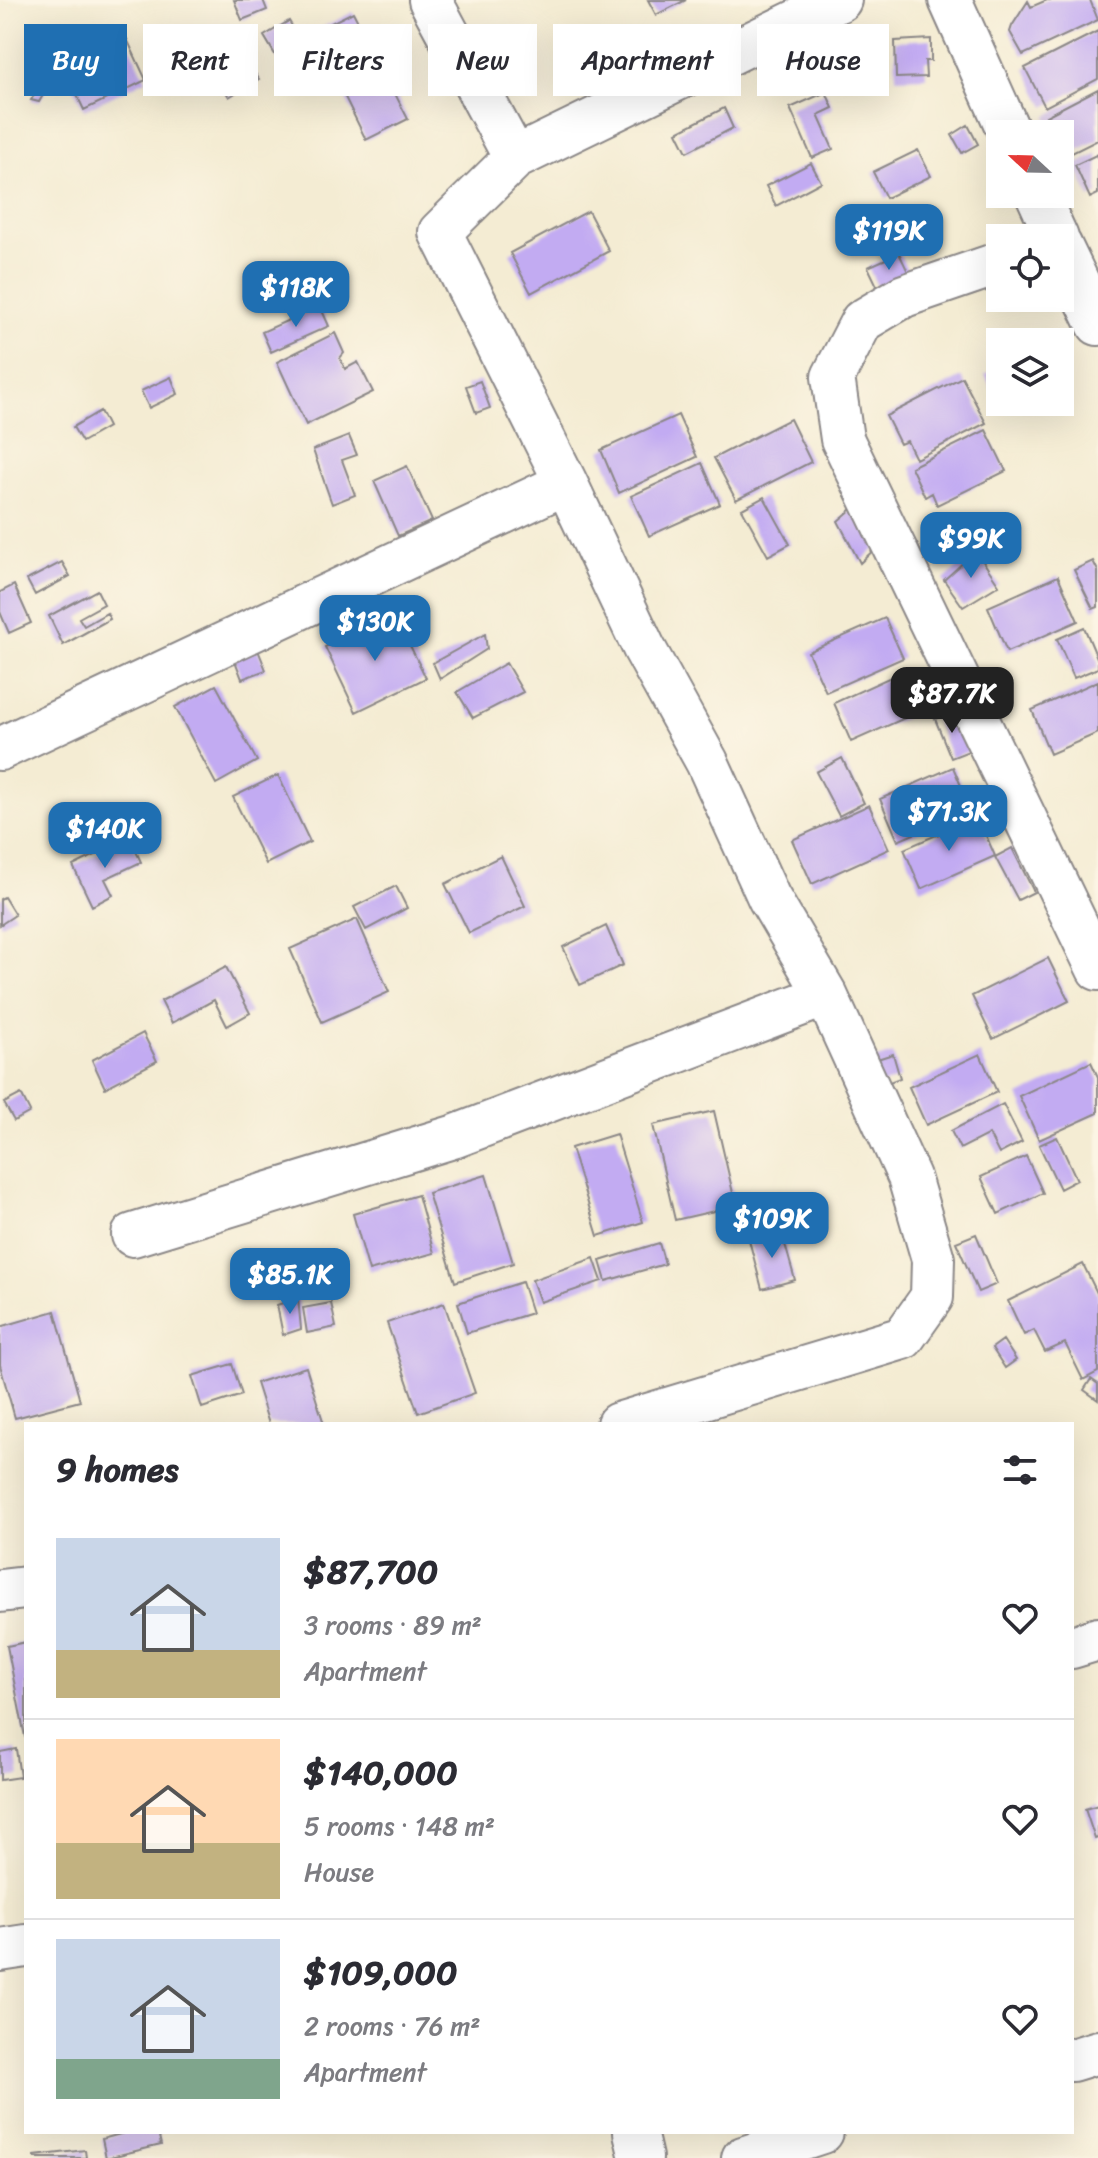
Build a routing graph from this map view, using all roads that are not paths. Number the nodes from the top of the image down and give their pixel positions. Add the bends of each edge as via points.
1 (430, 0) edge
2 (840, 0) edge
3 (950, 0) edge
4 (1004, 120) edge
5 (515, 158) junction
6 (986, 268) edge
7 (1074, 274) edge
8 (1098, 324) edge
9 (566, 483) junction
10 (0, 749) edge
11 (1098, 969) edge
12 (826, 995) junction
13 (133, 1235) dead end
14 (625, 1422) edge
15 (24, 1588) edge
16 (0, 1591) edge
17 (1098, 1639) edge
18 (1074, 1646) edge
19 (24, 1946) edge
20 (0, 1950) edge
21 (1098, 2052) edge
22 (1074, 2059) edge
23 (635, 2134) edge
24 (816, 2134) edge
25 (840, 2134) edge
26 (641, 2158) edge
27 (743, 2158) edge
28 (846, 2158) edge

1 - 5 street
2 - 5 street
3 - 4 street
5 - 9 street via 440,232
6 - 11 street via 904,296 862,321 833,377 839,424
7 - 8 street
9 - 10 street
9 - 12 street via 644,648 707,762 769,898
12 - 13 street via 456,1136
12 - 14 street via 909,1177 933,1259 932,1297 903,1338
15 - 16 street
17 - 18 street
19 - 20 street
21 - 22 street
23 - 26 street
24 - 27 street
25 - 28 street

